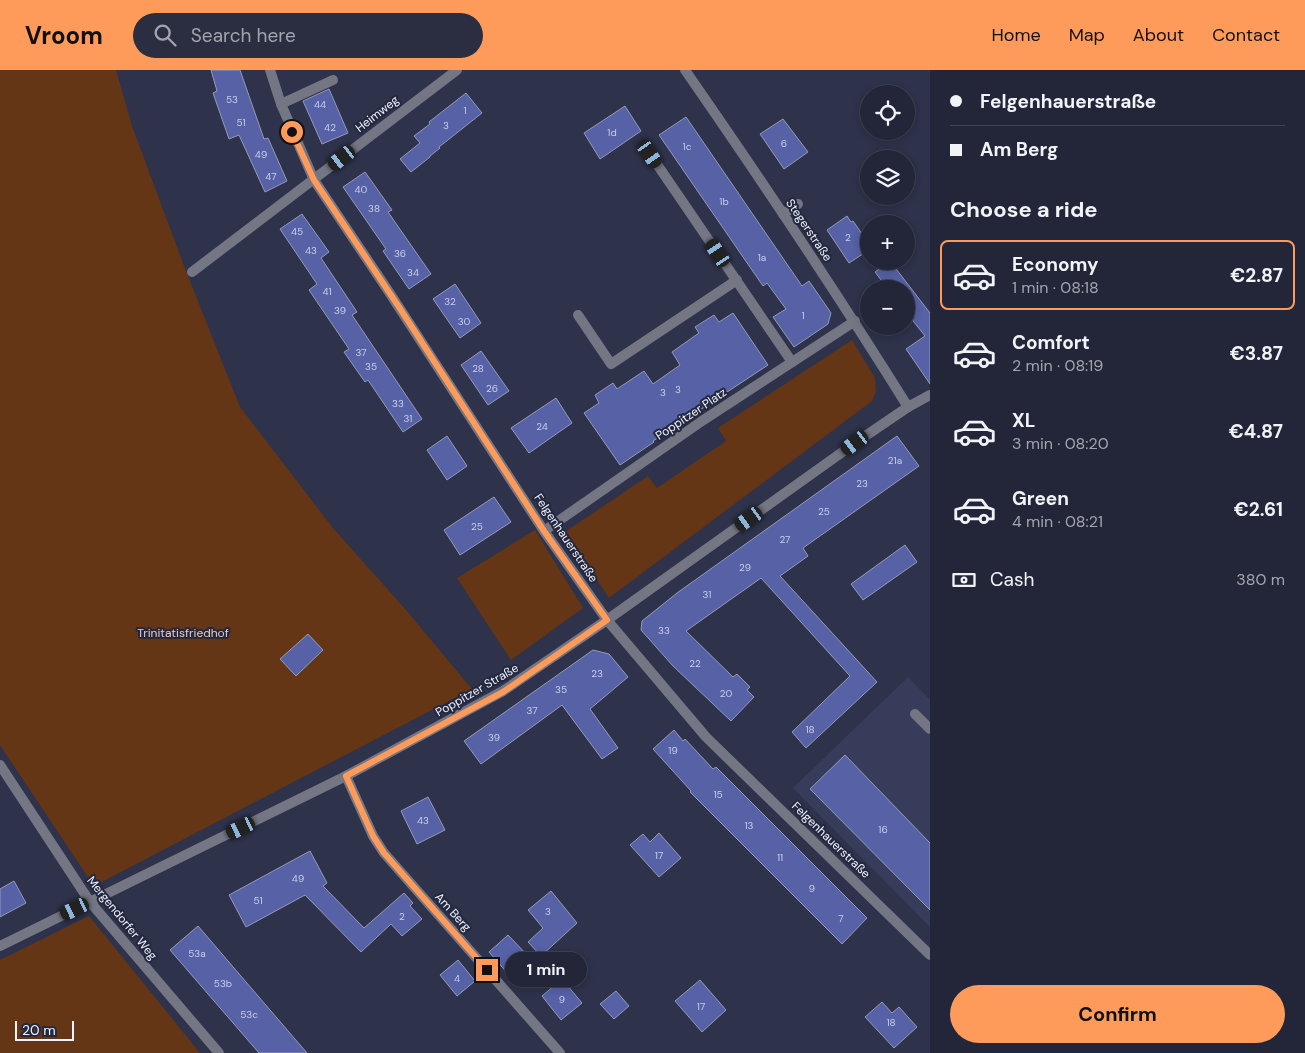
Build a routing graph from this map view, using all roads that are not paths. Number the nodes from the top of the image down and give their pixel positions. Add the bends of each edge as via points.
1 (457, 70) edge
2 (685, 70) edge
3 (273, 71) edge
4 (333, 80) dead end
5 (281, 104) junction
6 (650, 154) dead end
7 (314, 180) junction
8 (798, 204) dead end
9 (783, 214) junction
10 (192, 272) dead end
11 (737, 280) junction
12 (578, 315) dead end
13 (855, 321) junction
14 (792, 362) junction
15 (930, 395) edge
16 (908, 407) junction
17 (544, 531) junction
18 (607, 620) junction
19 (915, 714) dead end
20 (930, 729) edge
21 (0, 765) edge
22 (346, 776) junction
23 (90, 902) junction
24 (0, 946) edge
25 (930, 955) edge
26 (218, 1053) edge
27 (560, 1053) edge

1 - 7 street, Heimweg
2 - 9 street, Stegerstraße
3 - 5 street, Felgenhauerstraße
4 - 5 street
5 - 7 street, Felgenhauerstraße
6 - 11 street
7 - 10 street, Heimweg
7 - 17 street, Felgenhauerstraße
8 - 9 street
9 - 13 street, Stegerstraße
11 - 12 street via 611,364
11 - 14 street
13 - 14 street, Poppitzer Platz
13 - 16 street, Stegerstraße
14 - 17 street, Poppitzer Platz
15 - 16 street, Poppitzer Straße
16 - 18 street, Poppitzer Straße
17 - 18 street, Felgenhauerstraße
18 - 22 street, Poppitzer Straße via 503,692
18 - 25 street, Felgenhauerstraße via 706,737
19 - 20 street
21 - 23 street, Mergendorfer Weg
22 - 23 street, Poppitzer Straße
22 - 27 street, Am Berg via 384,853
23 - 24 street, Poppitzer Straße
23 - 26 street, Mergendorfer Weg

